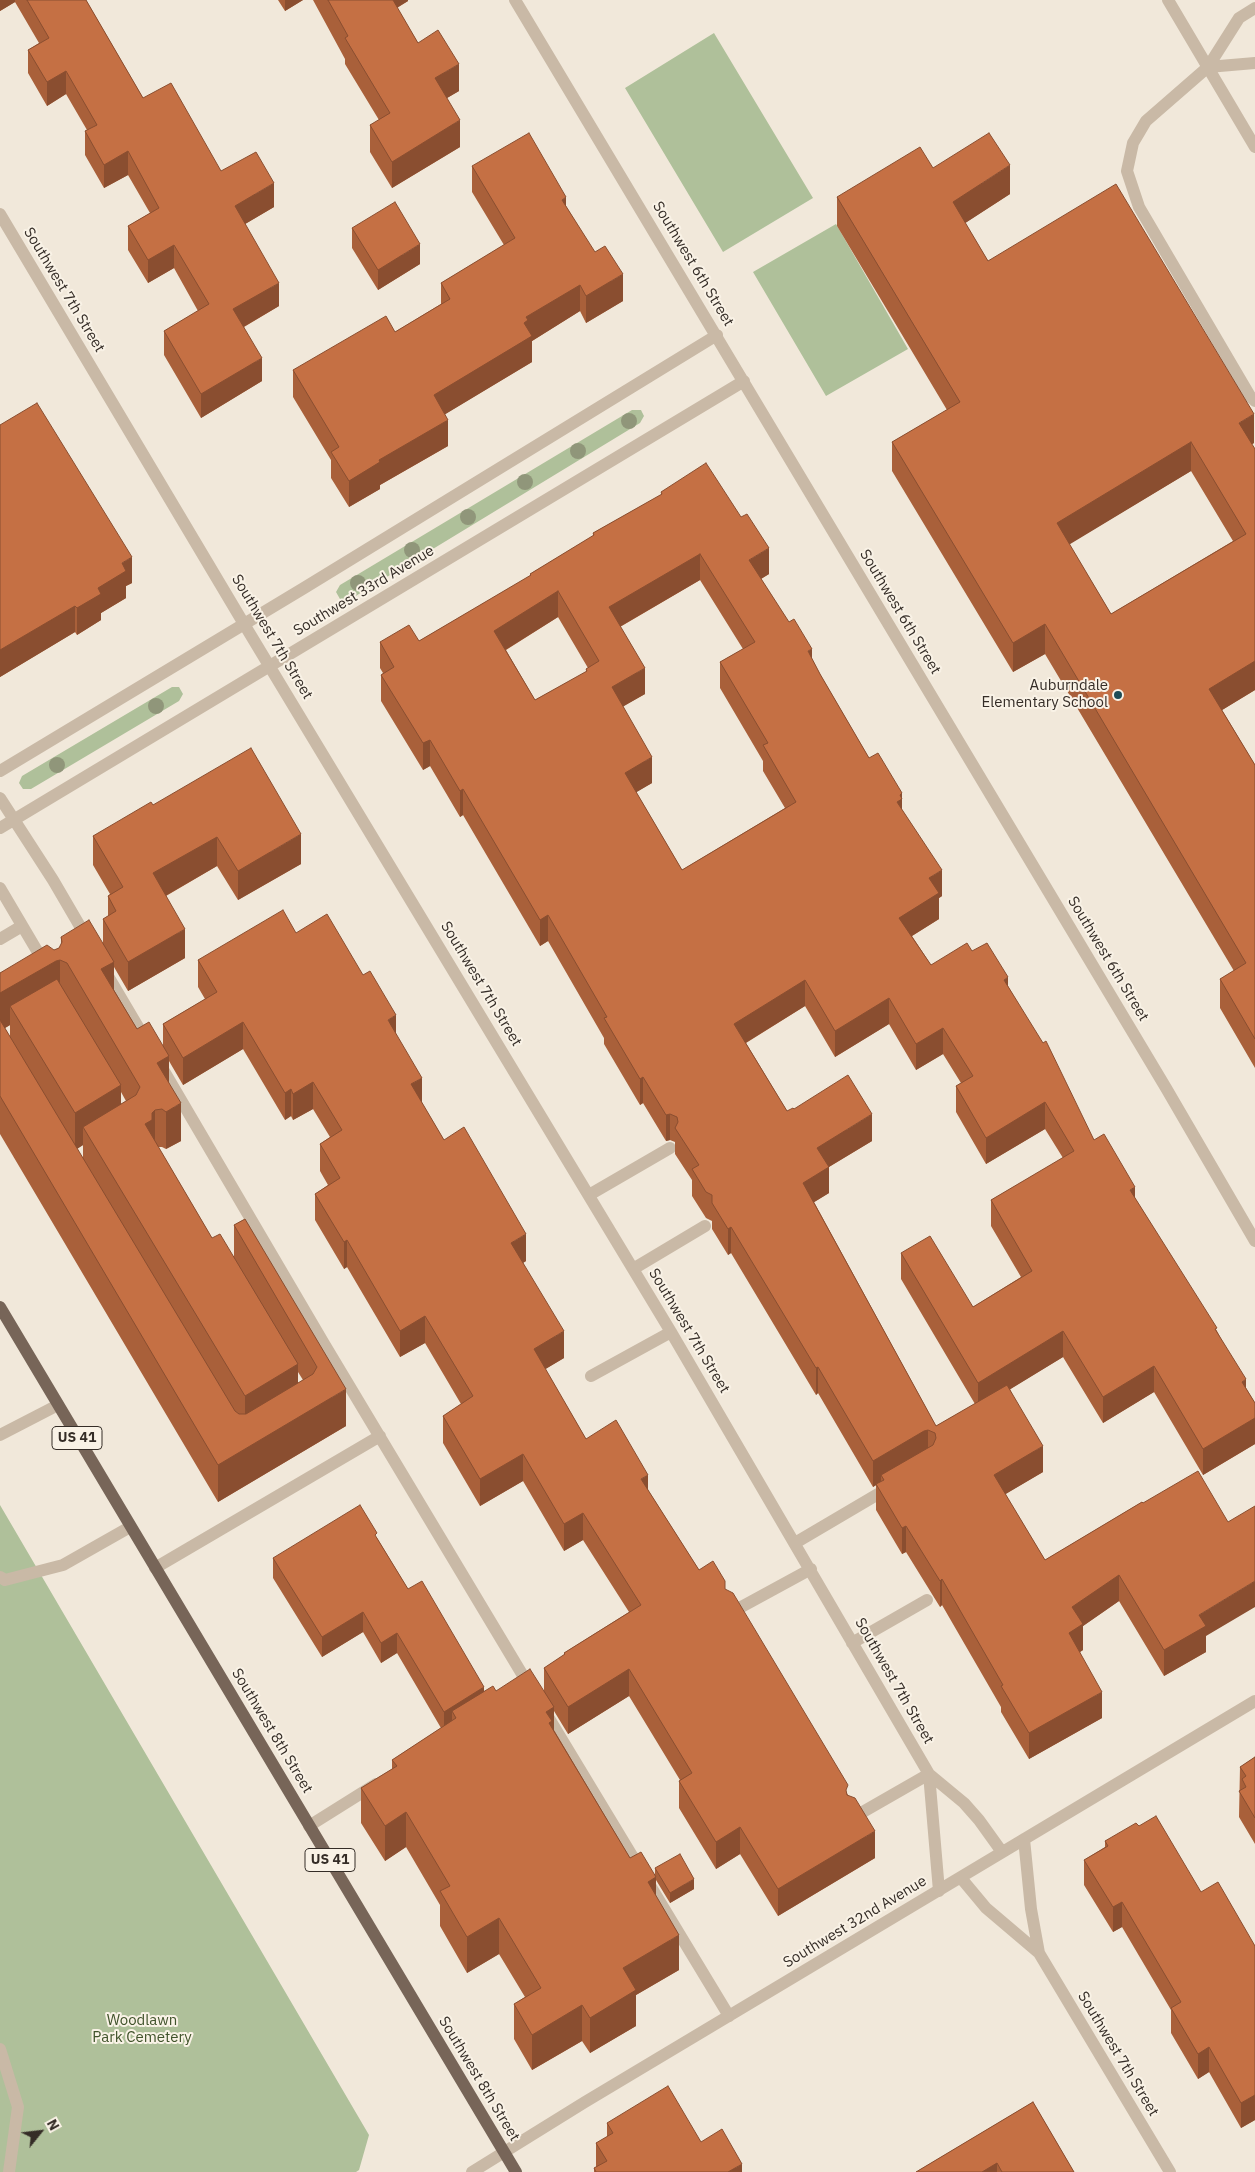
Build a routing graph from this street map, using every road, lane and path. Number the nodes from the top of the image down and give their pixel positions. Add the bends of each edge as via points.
1 (515, 0) edge
2 (1168, 0) edge
3 (1255, 8) edge
4 (1255, 63) edge
5 (1208, 67) junction
6 (1255, 147) edge
7 (0, 214) edge
8 (717, 335) junction
9 (744, 380) junction
10 (1255, 401) edge
11 (244, 624) junction
12 (271, 667) junction
13 (0, 771) edge
14 (0, 798) edge
15 (14, 820) junction
16 (0, 828) edge
17 (0, 888) edge
18 (22, 926) junction
19 (0, 939) edge
20 (54, 979) edge
21 (670, 1148) dead end
22 (589, 1195) junction
23 (705, 1226) dead end
24 (1255, 1242) edge
25 (633, 1269) junction
26 (2, 1315) edge
27 (671, 1332) junction
28 (591, 1376) dead end
29 (58, 1405) junction
30 (0, 1435) edge
31 (380, 1436) junction
32 (903, 1479) edge
33 (130, 1527) junction
34 (795, 1543) junction
35 (155, 1568) junction
36 (811, 1569) junction
37 (0, 1577) edge
38 (926, 1600) dead end
39 (732, 1612) edge
40 (852, 1643) junction
41 (1255, 1701) edge
42 (929, 1774) junction
43 (388, 1776) edge
44 (854, 1816) edge
45 (310, 1826) junction
46 (1024, 1839) junction
47 (1002, 1852) junction
48 (961, 1878) junction
49 (939, 1891) junction
50 (1038, 1953) junction
51 (729, 2016) junction
52 (0, 2049) edge
53 (504, 2152) junction
54 (9, 2172) edge
55 (472, 2172) edge
56 (516, 2172) edge
57 (1170, 2172) edge

1 - 8 street, Southwest 6th Street
2 - 5 street
3 - 5 street via 1239,18
4 - 5 street
5 - 6 street
5 - 10 street via 1146,121 1133,143 1127,171 1139,207
7 - 11 street, Southwest 7th Street
8 - 9 street, Southwest 6th Street
8 - 11 street
9 - 12 street, Southwest 33rd Avenue
9 - 24 street, Southwest 6th Street
11 - 12 street, Southwest 7th Street
11 - 13 street
12 - 15 street, Southwest 33rd Avenue
12 - 22 street, Southwest 7th Street
14 - 15 street
15 - 16 street, Southwest 33rd Avenue
15 - 31 street via 53,880
17 - 18 street
18 - 19 street
18 - 20 street
21 - 22 street
22 - 25 street, Southwest 7th Street
23 - 25 street
25 - 27 street, Southwest 7th Street
26 - 29 main road, Southwest 8th Street / US 41
27 - 28 street
27 - 34 street, Southwest 7th Street
29 - 30 street
29 - 33 main road, Southwest 8th Street / US 41
31 - 35 street
31 - 51 street via 526,1690
32 - 34 street
33 - 35 main road, Southwest 8th Street / US 41
33 - 37 street via 63,1565 5,1580
34 - 36 street, Southwest 7th Street
35 - 45 main road, Southwest 8th Street / US 41
36 - 39 street
36 - 40 street, Southwest 7th Street
38 - 40 street
40 - 42 street, Southwest 7th Street
41 - 46 street, Southwest 32nd Avenue
42 - 44 street
42 - 47 street, Southwest 7th Street via 980,1820
42 - 49 street, Southwest 7th Street
43 - 45 street
45 - 53 main road, Southwest 8th Street / US 41
46 - 47 street, Southwest 32nd Avenue
46 - 50 street, Southwest 7th Street
47 - 48 street, Southwest 32nd Avenue
48 - 49 street, Southwest 32nd Avenue
48 - 50 street, Southwest 7th Street via 986,1908
49 - 51 street, Southwest 32nd Avenue
50 - 57 street, Southwest 7th Street
51 - 53 street, Southwest 32nd Avenue
52 - 54 street via 18,2107
53 - 55 street, Southwest 32nd Avenue
53 - 56 main road, Southwest 8th Street / US 41

